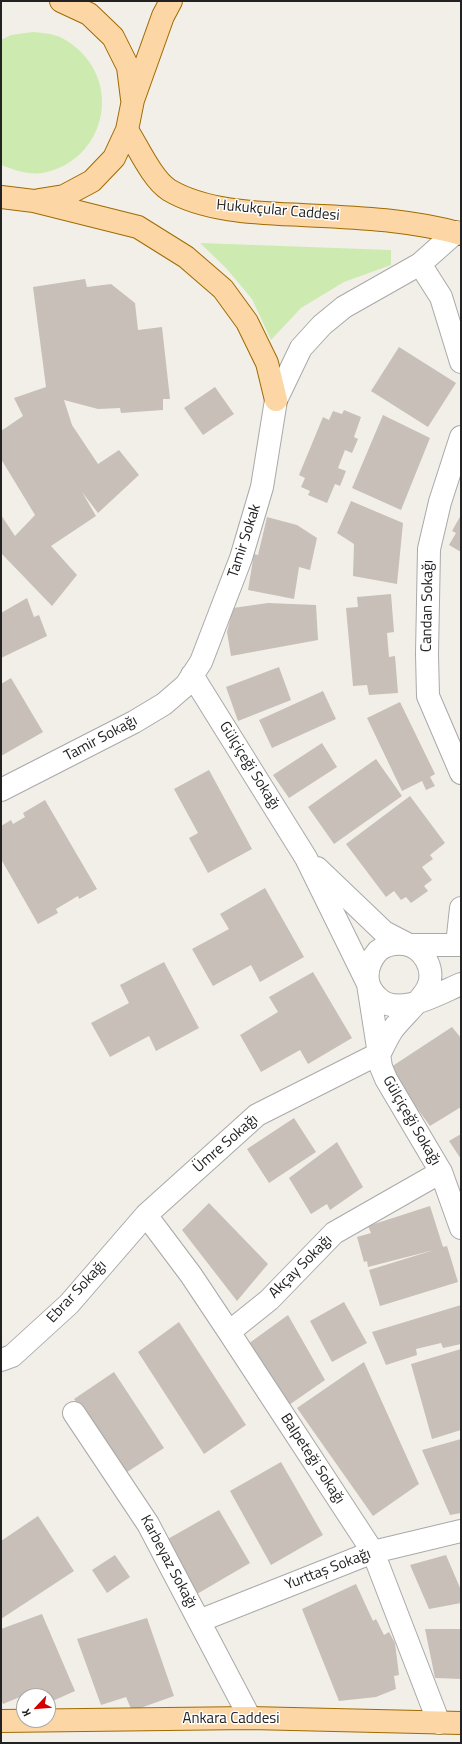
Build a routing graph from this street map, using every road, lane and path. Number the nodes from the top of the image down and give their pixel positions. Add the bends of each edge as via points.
1 (62, 1) edge
2 (171, 1) edge
3 (132, 100) junction
4 (127, 130) junction
5 (12, 200) edge
6 (458, 233) edge
7 (420, 264) junction
8 (461, 362) edge
9 (276, 400) junction
10 (461, 437) edge
11 (192, 674) junction
12 (461, 773) edge
13 (1, 790) edge
14 (306, 858) junction
15 (461, 908) edge
16 (409, 945) junction
17 (459, 945) edge
18 (368, 984) junction
19 (461, 984) edge
20 (415, 1002) junction
21 (380, 1053) junction
22 (440, 1172) junction
23 (146, 1215) junction
24 (461, 1228) edge
25 (229, 1332) junction
26 (1, 1360) edge
27 (74, 1413) dead end
28 (461, 1531) edge
29 (373, 1552) junction
30 (199, 1621) junction
31 (250, 1718) junction
32 (1, 1721) edge
33 (439, 1723) junction
34 (461, 1723) edge

1 - 3 main road via 89,14 113,37 128,67
2 - 3 main road
3 - 4 main road
4 - 5 main road via 114,158 92,181 64,196
4 - 6 main road, Hukukçular Caddesi via 152,172 168,189 198,203 261,213 422,224
5 - 9 main road via 138,227 186,257 223,289 247,322 267,363
6 - 7 street, Tamir Sokak
7 - 8 street via 441,297
7 - 9 street, Tamir Sokak via 344,308 322,325 301,348
9 - 11 street, Tamir Sokak via 262,487 241,558 201,662
10 - 12 street, Candan Sokağı via 440,502 429,549 427,654 428,696
11 - 13 street, Tamir Sokağı via 186,685 164,704
11 - 14 street, Gülçiçeği Sokağı
14 - 16 street, Gülçiçeği Sokağı via 384,932
14 - 18 street, Gülçiçeği Sokağı
15 - 17 street
16 - 17 street
16 - 18 street via 389,945 373,956 367,974
16 - 20 street via 418,949 425,957 431,977 423,996
18 - 20 street via 379,1000 388,1004 397,1007
18 - 21 street, Gülçiçeği Sokağı
19 - 20 street
20 - 21 street via 392,1030
21 - 22 street, Gülçiçeği Sokağı via 386,1079
21 - 23 street, Ümre Sokağı via 257,1115
22 - 24 street, Gülçiçeği Sokağı
22 - 25 street, Akçay Sokağı via 334,1233 269,1300
23 - 25 street, Balpeteği Sokağı
23 - 26 street, Ebrar Sokağı via 69,1304 12,1356
25 - 29 street, Balpeteği Sokağı
27 - 30 street, Karbeyaz Sokağı via 148,1524
28 - 29 street, Yurttaş Sokağı
29 - 30 street, Yurttaş Sokağı
29 - 33 street, Balpeteği Sokağı
30 - 31 street, Karbeyaz Sokağı
31 - 32 main road, Ankara Caddesi
31 - 33 main road, Ankara Caddesi
33 - 34 main road, Ankara Caddesi

